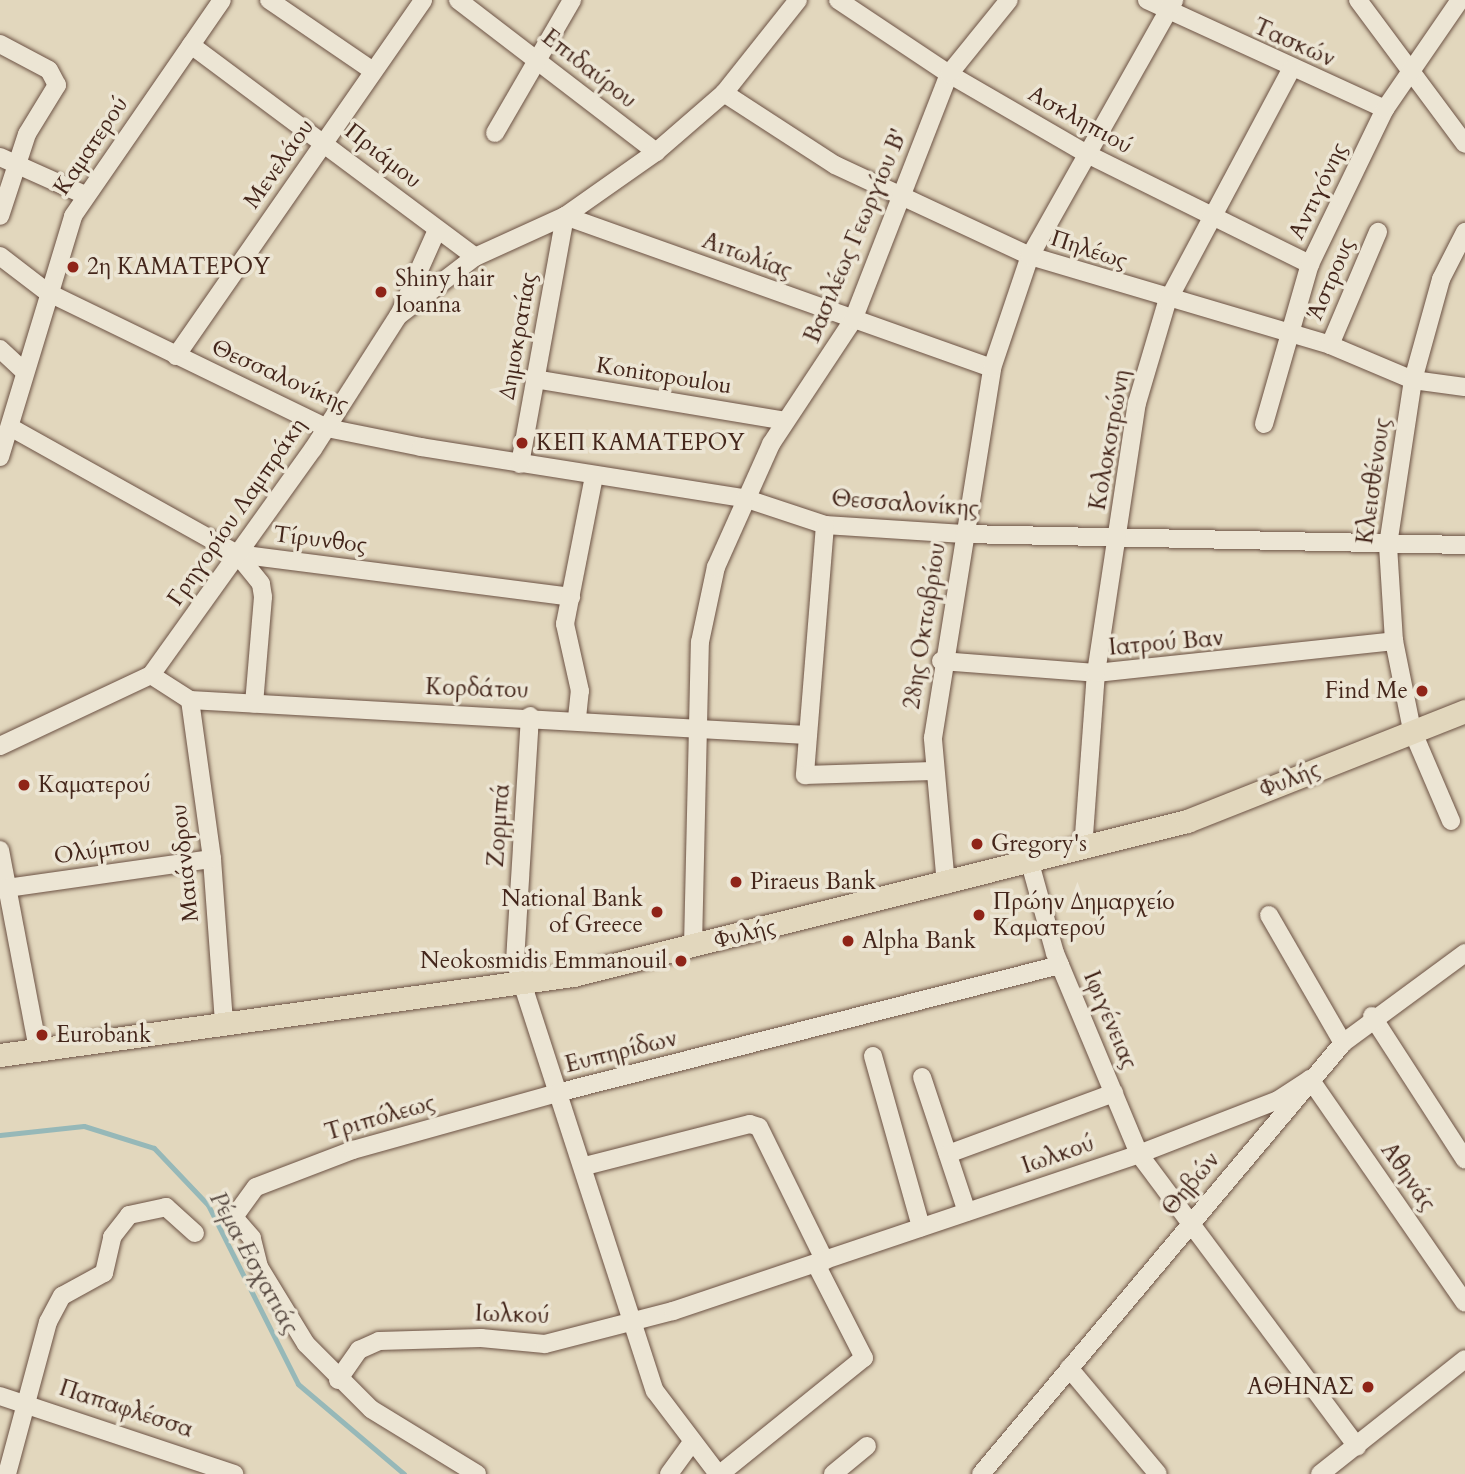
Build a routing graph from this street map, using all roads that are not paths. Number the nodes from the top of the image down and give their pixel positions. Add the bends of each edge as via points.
1 (222, 0) edge
2 (269, 0) edge
3 (423, 0) edge
4 (458, 0) edge
5 (572, 0) edge
6 (798, 0) edge
7 (838, 0) edge
8 (1009, 0) edge
9 (1147, 0) edge
10 (1358, 0) edge
11 (1461, 0) edge
12 (1170, 5) edge
13 (0, 44) edge
14 (191, 45) junction
15 (537, 59) junction
16 (1291, 70) junction
17 (1408, 70) junction
18 (373, 71) junction
19 (949, 75) junction
20 (724, 93) junction
21 (1385, 109) junction
22 (495, 133) dead end
23 (325, 142) junction
24 (1465, 143) edge
25 (656, 152) junction
26 (1087, 153) junction
27 (8, 160) edge
28 (85, 195) junction
29 (899, 199) junction
30 (0, 216) edge
31 (565, 216) junction
32 (1208, 216) junction
33 (437, 230) junction
34 (1378, 232) dead end
35 (1465, 232) edge
36 (0, 256) edge
37 (1030, 256) junction
38 (475, 257) junction
39 (1310, 264) junction
40 (47, 292) junction
41 (1167, 302) junction
42 (398, 316) junction
43 (853, 320) junction
44 (1285, 333) junction
45 (1330, 345) junction
46 (0, 349) edge
47 (176, 356) junction
48 (992, 368) junction
49 (24, 371) junction
50 (535, 379) junction
51 (1413, 380) junction
52 (1465, 387) edge
53 (785, 421) junction
54 (1264, 424) dead end
55 (10, 427) junction
56 (327, 428) junction
57 (0, 457) edge
58 (520, 464) junction
59 (594, 476) junction
60 (744, 498) junction
61 (825, 525) junction
62 (964, 534) junction
63 (1118, 535) junction
64 (1388, 545) junction
65 (1465, 545) edge
66 (237, 554) junction
67 (571, 597) junction
68 (1394, 641) junction
69 (941, 661) junction
70 (1096, 673) junction
71 (151, 675) junction
72 (190, 700) junction
73 (254, 704) junction
74 (1465, 711) edge
75 (530, 716) junction
76 (577, 718) junction
77 (696, 727) junction
78 (1412, 730) junction
79 (807, 734) junction
80 (0, 746) edge
81 (932, 771) junction
82 (1451, 821) dead end
83 (1083, 849) junction
84 (0, 850) edge
85 (212, 859) junction
86 (1030, 863) junction
87 (946, 885) junction
88 (3, 889) edge
89 (1269, 915) dead end
90 (693, 946) junction
91 (1465, 953) edge
92 (1060, 965) junction
93 (520, 978) junction
94 (1372, 1016) junction
95 (224, 1021) junction
96 (1343, 1043) junction
97 (38, 1049) junction
98 (0, 1055) edge
99 (873, 1056) dead end
100 (922, 1077) dead end
101 (1310, 1079) junction
102 (557, 1093) junction
103 (1114, 1093) junction
104 (948, 1154) junction
105 (1139, 1154) junction
106 (1465, 1160) edge
107 (585, 1166) junction
108 (967, 1212) junction
109 (1190, 1225) junction
110 (921, 1227) junction
111 (195, 1233) dead end
112 (821, 1262) junction
113 (1465, 1303) edge
114 (634, 1321) junction
115 (1465, 1359) edge
116 (1069, 1368) junction
117 (338, 1380) junction
118 (0, 1396) edge
119 (26, 1403) junction
120 (691, 1444) junction
121 (867, 1446) dead end
122 (1357, 1447) junction
123 (7, 1474) edge
124 (234, 1474) edge
125 (477, 1474) edge
126 (669, 1474) edge
127 (719, 1474) edge
128 (833, 1474) edge
129 (981, 1474) edge
130 (1158, 1474) edge
131 (1320, 1474) edge

1 - 14 street, Καματερού
2 - 18 street
3 - 18 street, Μενελάου
4 - 15 street, Επιδαύρου
5 - 15 street
6 - 20 street, Γρηγορίου Λαμπράκη
7 - 19 street, Ασκληπιού
8 - 19 street, Βασιλέως Γεωργίου Β'
9 - 12 street, Τασκών
10 - 17 street
11 - 17 street, Αντιγόνης
12 - 16 street, Τασκών
12 - 26 street, 28ης Οκτωβρίου
13 - 27 street via 43,65 56,80
14 - 23 street, Πριάμου
14 - 28 street, Καματερού
15 - 22 street
15 - 25 street, Επιδαύρου
16 - 21 street, Τασκών
16 - 32 street, Κολοκοτρώνη
17 - 21 street, Αντιγόνης
17 - 24 street
18 - 23 street, Μενελάου
19 - 26 street, Ασκληπιού
19 - 29 street, Βασιλέως Γεωργίου Β'
20 - 25 street, Γρηγορίου Λαμπράκη
20 - 29 street, Πηλέως
21 - 39 street, Αντιγόνης
23 - 33 street, Πριάμου
23 - 47 street, Μενελάου
25 - 31 street, Γρηγορίου Λαμπράκη
26 - 32 street, Ασκληπιού
26 - 37 street, 28ης Οκτωβρίου
27 - 28 street
27 - 30 street
28 - 40 street, Καματερού
29 - 37 street, Πηλέως
29 - 43 street, Βασιλέως Γεωργίου Β'
31 - 38 street, Γρηγορίου Λαμπράκη
31 - 43 street, Αιτωλίας
31 - 50 street, Δημοκρατίας
32 - 39 street, Ασκληπιού
32 - 41 street, Κολοκοτρώνη
33 - 38 street, Πριάμου
33 - 42 street
34 - 45 street, Άστρους
35 - 51 street, Κλεισθένους via 1441,279
36 - 40 street, Θεσσαλονίκης
37 - 41 street, Πηλέως
37 - 48 street, 28ης Οκτωβρίου
38 - 42 street, Γρηγορίου Λαμπράκη
39 - 44 street, Αντιγόνης
40 - 47 street, Θεσσαλονίκης
40 - 49 street, Καματερού
41 - 44 street, Πηλέως
41 - 63 street, Κολοκοτρώνη via 1136,403
42 - 56 street, Γρηγορίου Λαμπράκη
43 - 48 street, Αιτωλίας
43 - 53 street, Βασιλέως Γεωργίου Β' via 828,366
44 - 45 street, Πηλέως
44 - 54 street, Αντιγόνης
45 - 51 street, Πηλέως
46 - 49 street
47 - 56 street, Θεσσαλονίκης
48 - 62 street, 28ης Οκτωβρίου
49 - 55 street, Καματερού
50 - 53 street, Konitopoulou
50 - 58 street, Δημοκρατίας
51 - 52 street, Πηλέως
51 - 64 street, Κλεισθένους
53 - 60 street, Βασιλέως Γεωργίου Β'
55 - 57 street, Καματερού
55 - 66 street, Τίρυνθος
56 - 58 street, Θεσσαλονίκης
56 - 66 street, Γρηγορίου Λαμπράκη
58 - 59 street, Θεσσαλονίκης
59 - 60 street, Θεσσαλονίκης
59 - 67 street
60 - 61 street, Θεσσαλονίκης
60 - 77 street, Βασιλέως Γεωργίου Β' via 716,567 700,642
61 - 62 street, Θεσσαλονίκης
61 - 79 street
62 - 63 street, Θεσσαλονίκης
62 - 69 street, 28ης Οκτωβρίου
63 - 64 street, Θεσσαλονίκης
63 - 70 street, Κολοκοτρώνη
64 - 65 street, Θεσσαλονίκης
64 - 68 street, Κλεισθένους
66 - 67 street, Τίρυνθος
66 - 71 street, Γρηγορίου Λαμπράκη
66 - 73 street via 261,584 263,597
67 - 76 street via 565,642 580,691
68 - 70 street, Ιατρού Βαν
68 - 78 street, Κλεισθένους
69 - 70 street, Ιατρού Βαν
69 - 81 street, 28ης Οκτωβρίου
70 - 83 street, Κολοκοτρώνη
71 - 72 street, Κορδάτου
71 - 80 street, Γρηγορίου Λαμπράκη
72 - 73 street, Κορδάτου
72 - 85 street, Μαιάνδρου
73 - 75 street, Κορδάτου
74 - 78 main road, Φυλής
75 - 76 street, Κορδάτου
75 - 93 street, Ζορμπά via 515,961
76 - 77 street, Κορδάτου
77 - 79 street, Κορδάτου
77 - 90 street, Βασιλέως Γεωργίου Β'
78 - 82 street, Κλεισθένους
78 - 83 main road, Φυλής via 1187,821
79 - 81 street via 805,775
81 - 87 street, 28ης Οκτωβρίου
83 - 86 main road, Φυλής
84 - 88 street
85 - 88 street, Ολύμπου
85 - 95 street, Μαιάνδρου
86 - 87 main road, Φυλής
86 - 92 street, Ιφιγένειας
87 - 90 main road, Φυλής
88 - 97 street
89 - 96 street
90 - 93 main road, Φυλής via 573,975
91 - 94 street, Θηβών
92 - 102 street, Ευπηρίδων
92 - 103 street, Ιφιγένειας
93 - 95 main road, Φυλής
93 - 102 street, Ζορμπά
94 - 96 street, Θηβών
94 - 106 street
95 - 97 main road, Φυλής
96 - 101 street, Θηβών
97 - 98 main road, Φυλής
99 - 110 street
100 - 104 street
101 - 105 street, Ιωλκού via 1278,1100
101 - 109 street, Θηβών
101 - 113 street, Αθηνάς
102 - 107 street, Ευπηρίδων
102 - 117 street, Τριπόλεως via 284,1173 256,1187 234,1217 252,1238 277,1302
103 - 104 street
103 - 105 street, Ιφιγένειας
104 - 108 street
105 - 108 street, Ιωλκού
105 - 109 street, Ιφιγένειας
107 - 112 street via 750,1124 766,1136
107 - 114 street, Ευπηρίδων
108 - 110 street, Ιωλκού
109 - 116 street, Θηβών
109 - 122 street
110 - 112 street, Ιωλκού
111 - 119 street via 166,1208 129,1215 113,1237 104,1273 52,1308
112 - 114 street, Ιωλκού
112 - 127 street via 864,1358
114 - 117 street, Ιωλκού via 545,1344 481,1338 379,1341 359,1350
114 - 120 street, Ευπηρίδων via 655,1391
115 - 122 street
116 - 129 street, Θηβών
116 - 130 street
117 - 125 street via 371,1409
118 - 119 street, Παπαφλέσσα
119 - 123 street
119 - 124 street, Παπαφλέσσα
120 - 126 street
120 - 127 street, Ευπηρίδων
121 - 128 street
122 - 131 street

